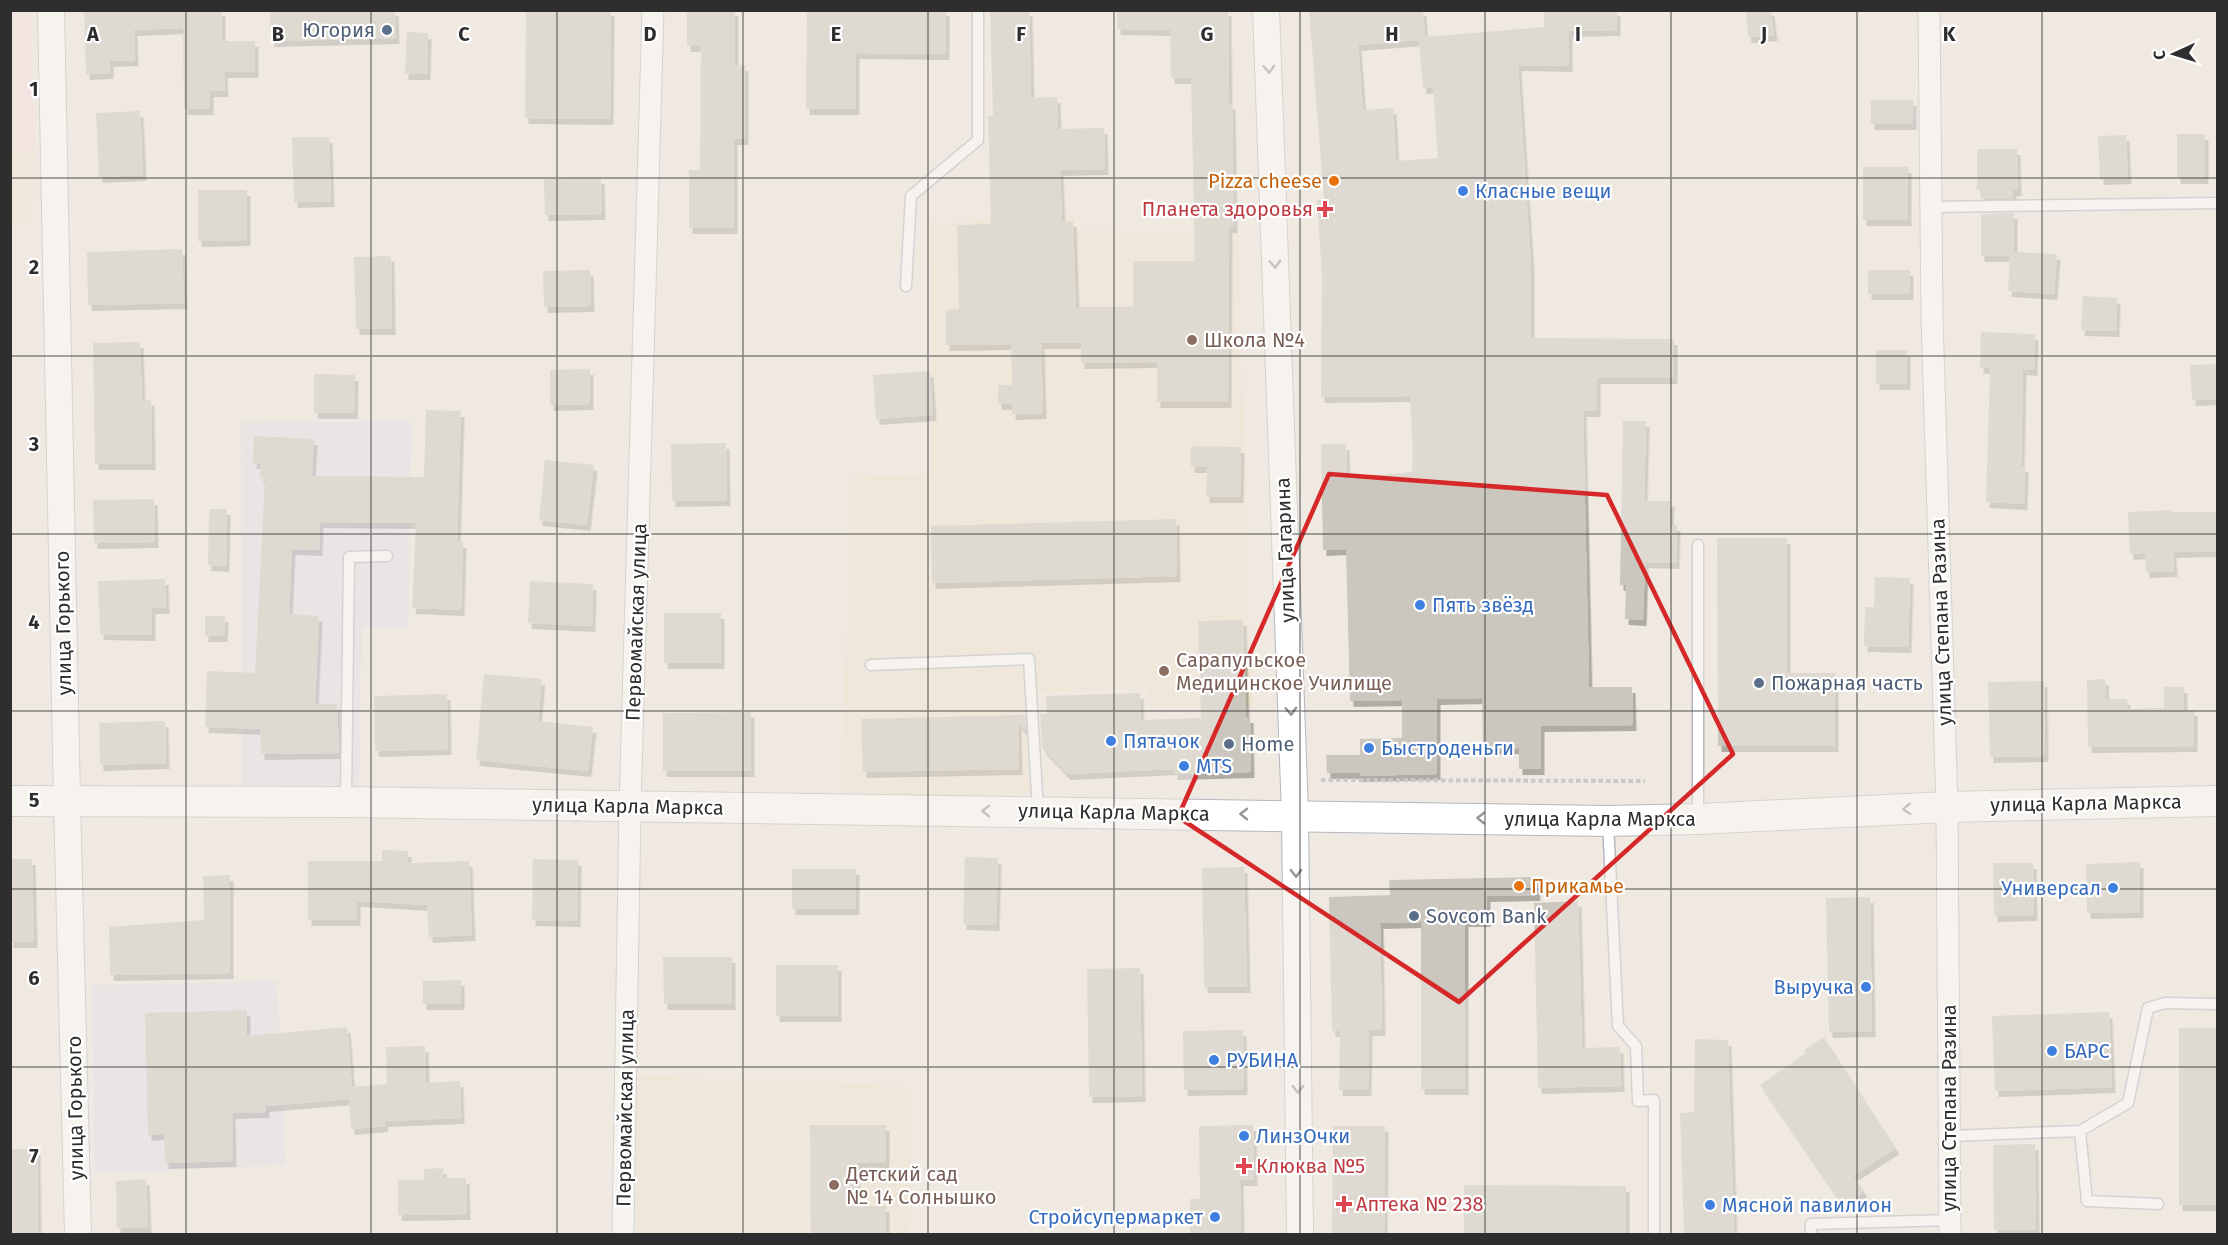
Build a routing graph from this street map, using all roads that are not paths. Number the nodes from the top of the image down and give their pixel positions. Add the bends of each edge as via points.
1 (51, 10) edge
2 (653, 10) edge
3 (978, 10) edge
4 (1266, 10) edge
5 (1929, 10) edge
6 (2217, 203) edge
7 (1931, 207) junction
8 (906, 286) dead end
9 (1698, 545) dead end
10 (387, 556) dead end
11 (871, 665) dead end
12 (10, 801) edge
13 (67, 801) junction
14 (2217, 801) edge
15 (346, 802) junction
16 (630, 806) junction
17 (1947, 807) junction
18 (1038, 812) junction
19 (1295, 815) junction
20 (1698, 819) junction
21 (1608, 821) junction
22 (2217, 1004) edge
23 (2080, 1131) junction
24 (1949, 1136) junction
25 (2158, 1204) dead end
26 (1950, 1227) edge
27 (78, 1234) edge
28 (623, 1234) edge
29 (1300, 1234) edge
30 (1654, 1234) edge
31 (1811, 1234) edge

1 - 13 street, улица Горького
2 - 16 street, Первомайская улица
3 - 8 lane via 978,140 911,196
4 -> 19 street, улица Гагарина
5 - 7 street, улица Степана Разина
6 - 7 lane
7 - 17 street, улица Степана Разина
9 - 20 lane
10 - 15 lane via 349,557
11 - 18 lane via 1029,659
12 - 13 main road, улица Карла Маркса
13 - 15 main road, улица Карла Маркса
13 - 27 street, улица Горького
14 - 17 main road, улица Карла Маркса
15 - 16 main road, улица Карла Маркса
18 -> 16 main road, улица Карла Маркса
16 - 28 street, Первомайская улица
17 -> 20 main road, улица Карла Маркса
17 - 24 street, улица Степана Разина
19 -> 18 main road, улица Карла Маркса
21 -> 19 main road, улица Карла Маркса
19 -> 29 street, улица Гагарина
20 - 21 main road, улица Карла Маркса
21 - 30 lane via 1618,1026 1636,1046 1638,1101 1654,1100
22 - 23 lane via 2165,1003 2148,1008 2128,1103
23 - 24 lane
23 - 25 lane via 2087,1201
24 - 26 street, улица Степана Разина
26 - 31 lane via 1811,1224

